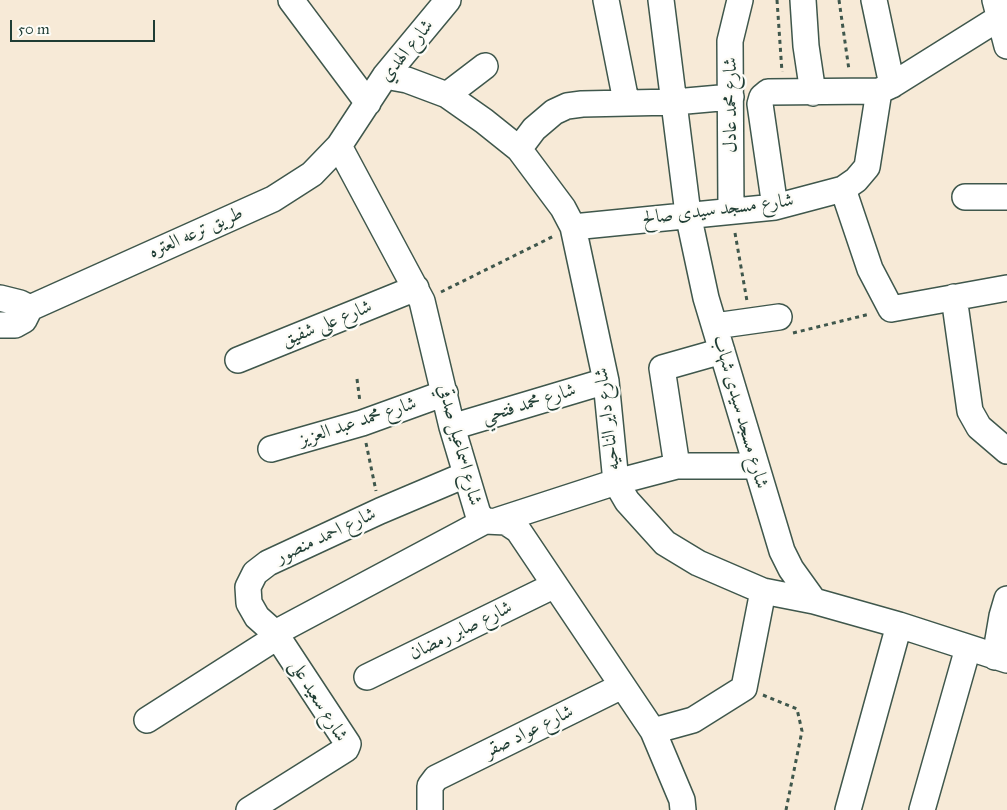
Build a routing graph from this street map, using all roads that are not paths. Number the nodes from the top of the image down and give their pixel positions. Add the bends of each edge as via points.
1 (291, 0) edge
2 (448, 0) edge
3 (606, 0) edge
4 (661, 0) edge
5 (740, 0) edge
6 (803, 0) edge
7 (874, 0) edge
8 (1001, 10) edge
9 (1007, 46) edge
10 (485, 66) dead end
11 (385, 76) junction
12 (886, 88) junction
13 (813, 93) junction
14 (447, 95) junction
15 (731, 97) junction
16 (626, 101) junction
17 (675, 102) junction
18 (368, 103) junction
19 (339, 146) junction
20 (518, 150) junction
21 (843, 189) junction
22 (966, 197) dead end
23 (1007, 197) edge
24 (775, 207) junction
25 (731, 211) junction
26 (688, 214) junction
27 (573, 227) junction
28 (1007, 288) edge
29 (419, 294) junction
30 (954, 297) junction
31 (0, 298) edge
32 (30, 308) junction
33 (0, 325) edge
34 (786, 325) road end
35 (715, 326) junction
36 (722, 351) junction
37 (238, 360) dead end
38 (606, 381) junction
39 (444, 393) junction
40 (452, 427) junction
41 (271, 449) dead end
42 (1007, 451) edge
43 (677, 466) junction
44 (755, 466) junction
45 (465, 475) junction
46 (616, 482) junction
47 (492, 521) junction
48 (555, 585) junction
49 (762, 591) junction
50 (1007, 599) edge
51 (814, 601) junction
52 (899, 625) junction
53 (275, 632) junction
54 (968, 648) junction
55 (1001, 659) edge
56 (367, 677) dead end
57 (622, 686) junction
58 (148, 720) dead end
59 (653, 731) junction
60 (249, 810) edge
61 (430, 810) edge
62 (683, 810) edge
63 (848, 810) edge
64 (922, 810) edge

1 - 18 street
2 - 11 street, شارع الهدي
3 - 16 street
4 - 17 street, شارع مسجد سيدى شهاب
5 - 15 street, شارع محمد عادل via 730,40
6 - 13 street
7 - 12 street
8 - 9 street
8 - 12 street
10 - 14 street
11 - 14 street, شارع داير الناحيه via 407,80
11 - 18 street, شارع الهدي
12 - 13 street via 853,93
12 - 21 street, شارع مسجد سيدى صالح via 867,167
13 - 24 street via 768,92 762,97 760,104
14 - 20 street, شارع داير الناحيه
15 - 17 street
15 - 25 street, شارع محمد عادل
16 - 17 street
16 - 20 street via 567,106 554,112 534,129
17 - 26 street, شارع مسجد سيدى شهاب
18 - 19 street, طريق ترعه العتره
19 - 29 street, شارع اسماعيل صدقي
19 - 32 street, طريق ترعه العتره via 292,189
20 - 27 street, شارع داير الناحيه via 548,186
21 - 24 street, شارع مسجد سيدى صالح
21 - 30 street via 870,269 891,308
22 - 23 street
24 - 25 street, شارع مسجد سيدى صالح
25 - 26 street, شارع مسجد سيدى صالح
26 - 27 street, شارع مسجد سيدى صالح
26 - 35 street, شارع مسجد سيدى شهاب
27 - 38 street, شارع داير الناحيه
28 - 30 street
29 - 37 street, شارع على شفيق
29 - 39 street, شارع اسماعيل صدقي
30 - 42 street via 970,411 979,427
31 - 32 street
32 - 33 street, طريق ترعه العتره via 24,320 15,325
34 - 35 street via 751,321
35 - 36 street, شارع مسجد سيدى شهاب
36 - 43 street via 662,368
36 - 44 street, شارع مسجد سيدى شهاب
38 - 40 street, شارع محمد فتحي
38 - 46 street, شارع داير الناحيه
39 - 40 street, شارع اسماعيل صدقي
39 - 41 street, شارع محمد عبد العزيز via 362,423
40 - 45 street, شارع اسماعيل صدقي
43 - 44 street
43 - 46 street
44 - 51 street, شارع مسجد سيدى شهاب via 786,560
45 - 47 street, شارع اسماعيل صدقي via 478,514
45 - 53 street, شارع احمد منصور via 268,563 255,573 248,587 249,603 257,616
46 - 47 street
46 - 49 street, شارع داير الناحيه via 643,520 665,543 698,563
47 - 48 street, شارع اسماعيل صدقي via 513,524
47 - 53 street
48 - 56 street, شارع صابر رمضان
48 - 57 street, شارع اسماعيل صدقي
49 - 51 street, شارع داير الناحيه
49 - 59 street via 744,688 694,720
50 - 55 street
51 - 52 street, شارع داير الناحيه
52 - 54 street, شارع داير الناحيه
52 - 63 street
53 - 58 street via 266,644
53 - 60 street, شارع سعيد على via 348,746
54 - 55 street, شارع داير الناحيه
54 - 64 street
57 - 59 street, شارع اسماعيل صدقي
57 - 61 street, شارع عواد صقر via 436,778 430,786
59 - 62 street, شارع اسماعيل صدقي via 682,800

